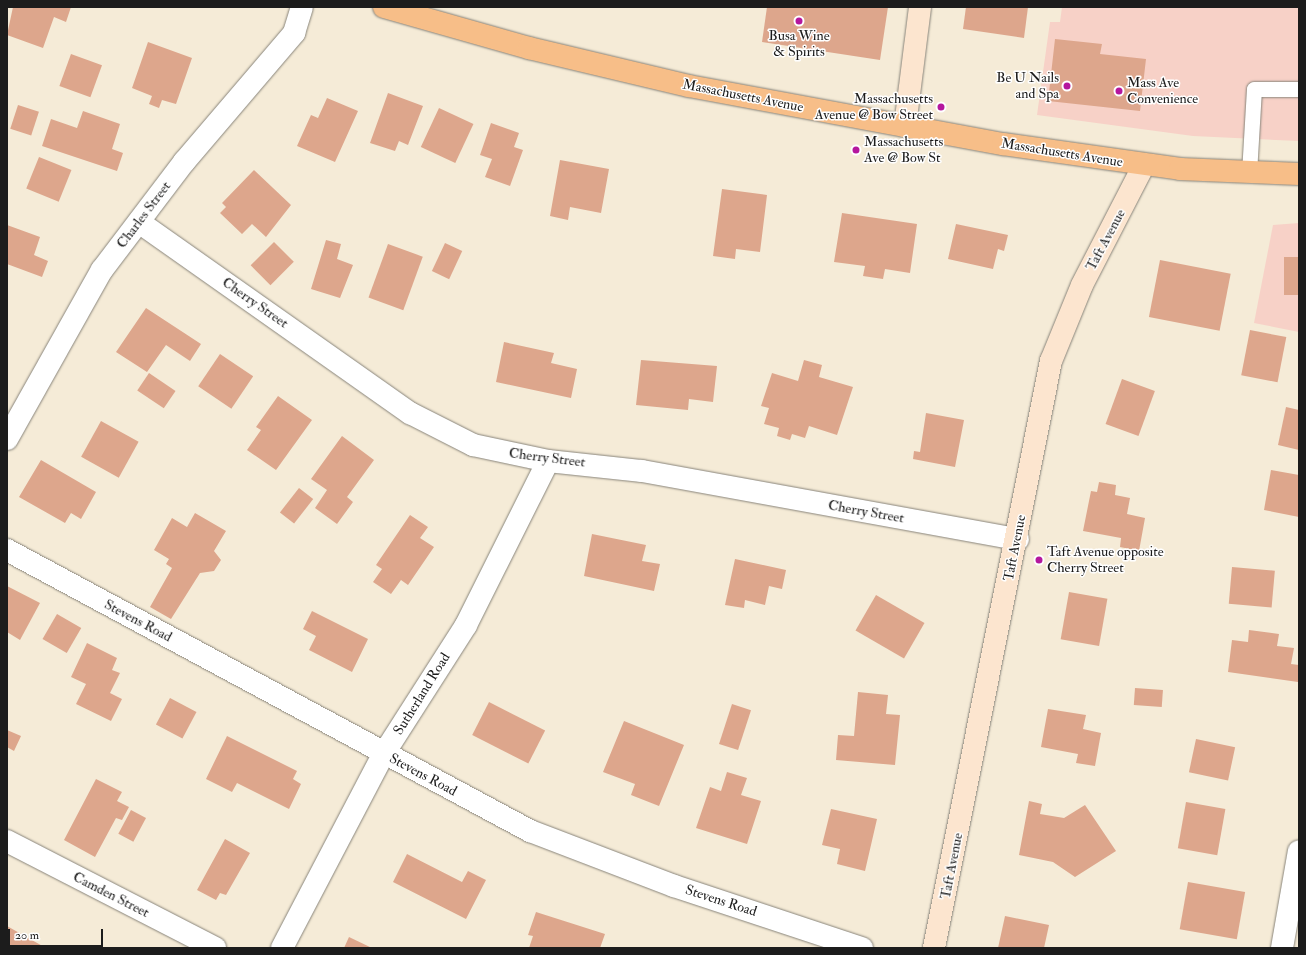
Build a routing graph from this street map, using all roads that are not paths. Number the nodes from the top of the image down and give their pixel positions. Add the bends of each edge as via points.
1 (302, 7) edge
2 (384, 7) edge
3 (920, 7) edge
4 (1299, 89) edge
5 (905, 126) junction
6 (1144, 166) junction
7 (1249, 173) junction
8 (1299, 174) edge
9 (139, 222) junction
10 (7, 439) edge
11 (548, 461) junction
12 (1018, 539) junction
13 (7, 550) edge
14 (383, 754) junction
15 (7, 841) edge
16 (1299, 851) edge
17 (215, 948) edge
18 (282, 948) edge
19 (862, 948) edge
20 (934, 948) edge
21 (1282, 948) edge

1 - 9 street, Charles Street via 294,33 252,78
2 - 5 main road, Massachusetts Avenue via 621,71
3 - 5 street
4 - 7 lane via 1254,89
5 - 6 main road, Massachusetts Avenue
6 - 7 main road, Massachusetts Avenue
6 - 12 street, Taft Avenue via 1082,285 1051,361
7 - 8 main road, Massachusetts Avenue
9 - 10 street, Charles Street via 102,270
9 - 11 street, Cherry Street via 437,429 473,445
11 - 12 street, Cherry Street via 642,472
11 - 14 street, Sutherland Road via 466,625
12 - 20 street, Taft Avenue
13 - 14 street, Stevens Road
14 - 18 street, Sutherland Road
14 - 19 street, Stevens Road via 530,831 674,886
15 - 17 street, Camden Street
16 - 21 street

